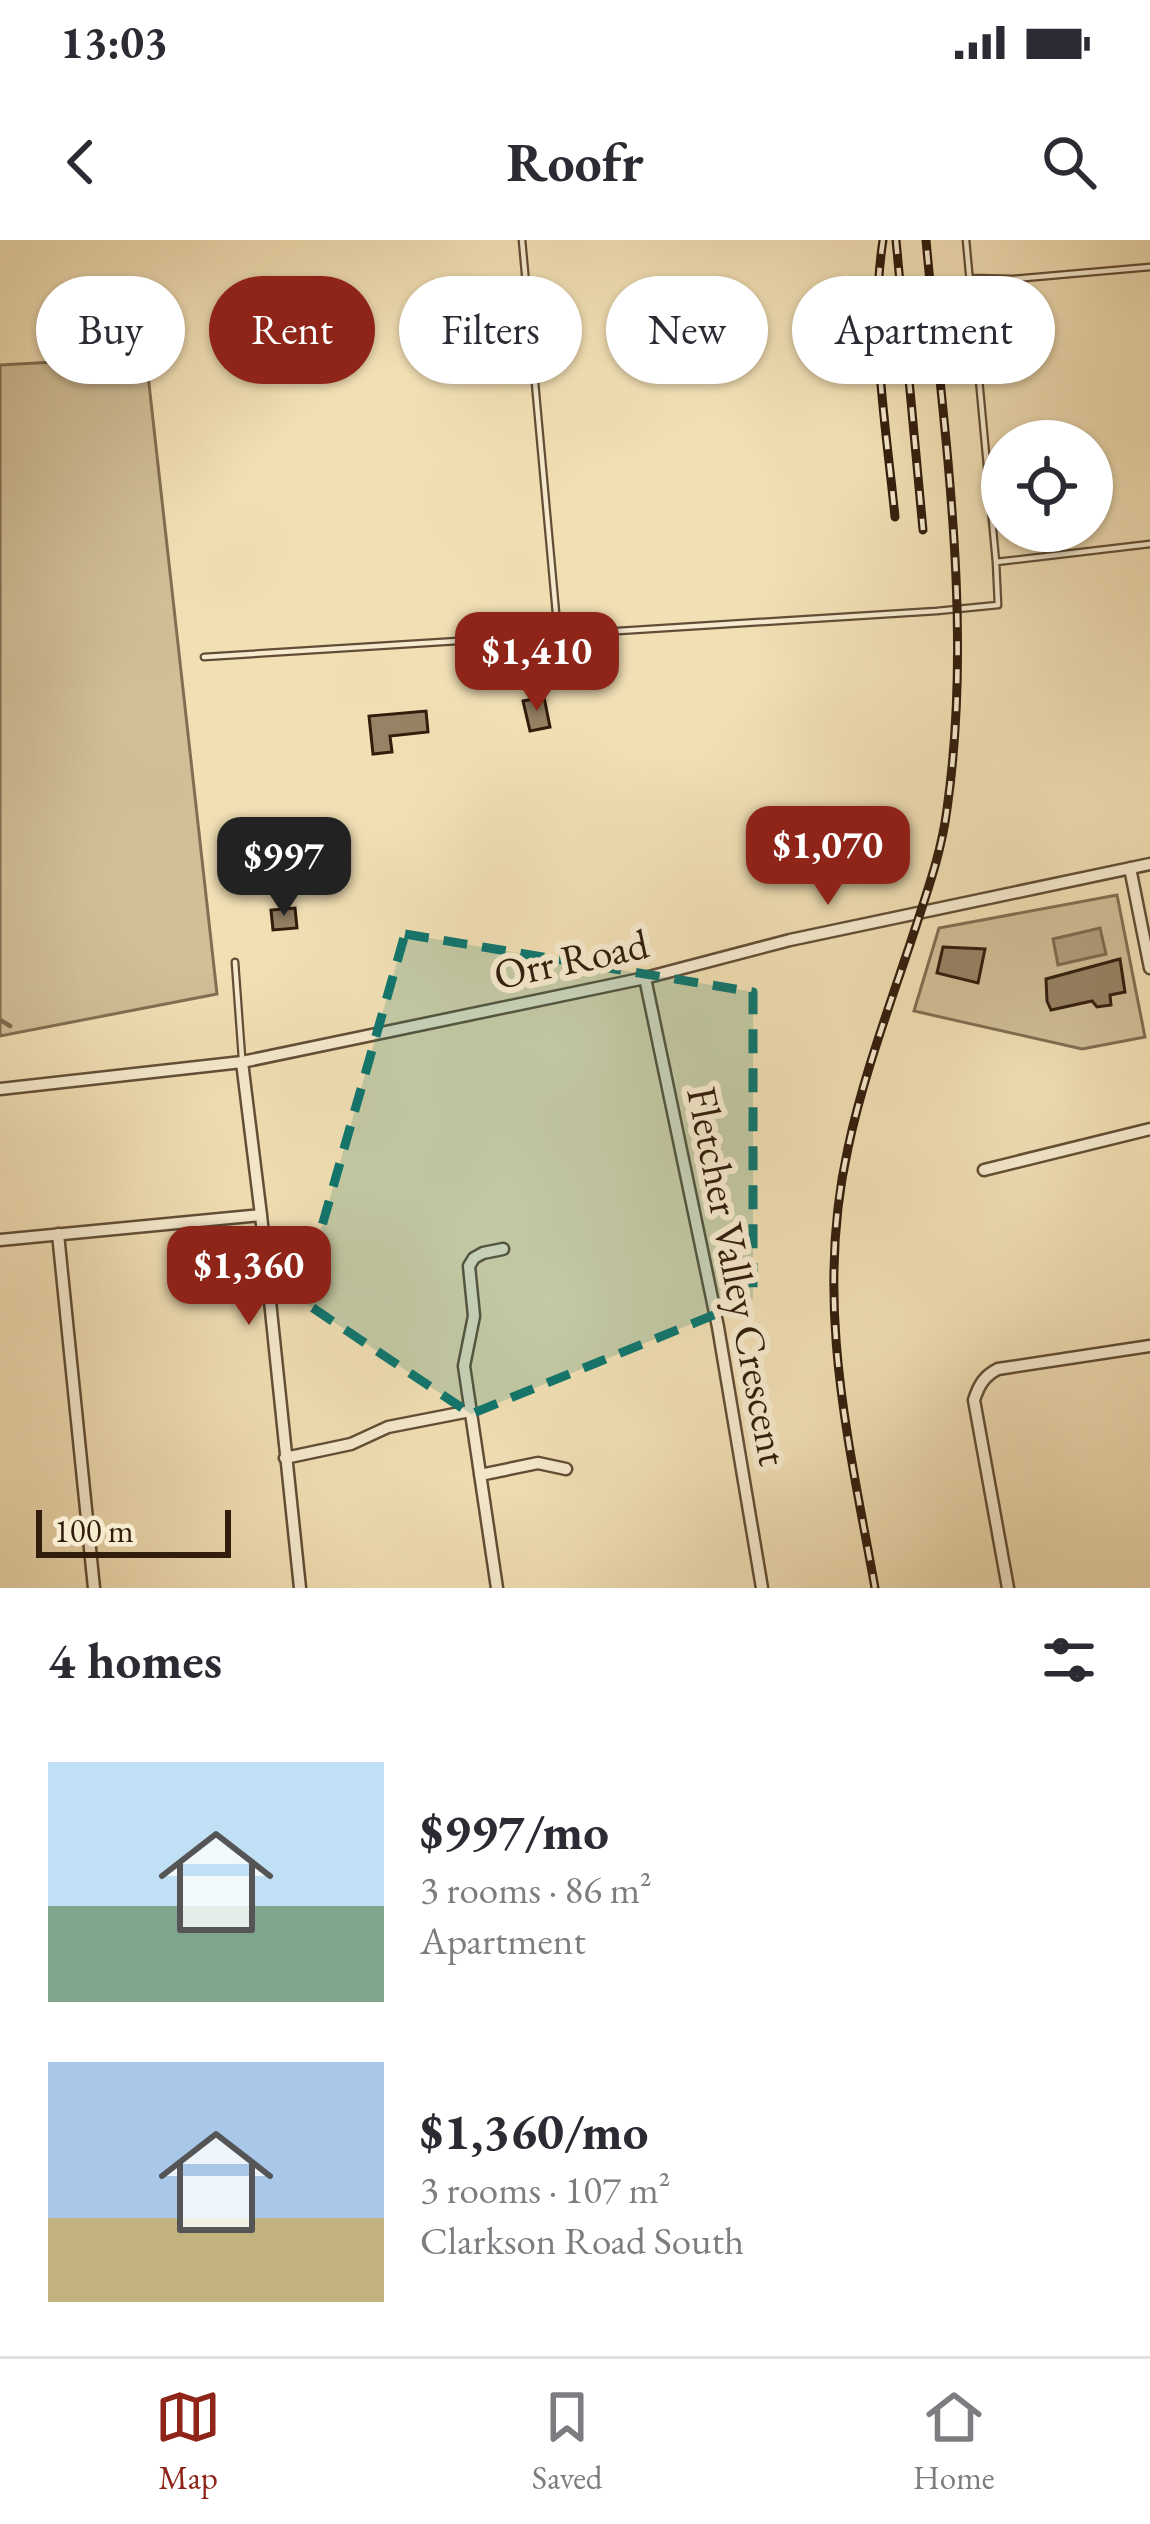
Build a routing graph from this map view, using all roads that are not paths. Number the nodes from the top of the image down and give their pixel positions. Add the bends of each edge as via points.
1 (522, 240) edge
2 (966, 240) edge
3 (1150, 267) edge
4 (969, 276) edge
5 (1054, 276) edge
6 (979, 384) edge
7 (1150, 544) edge
8 (996, 562) junction
9 (558, 635) junction
10 (204, 657) dead end
11 (1150, 864) edge
12 (1130, 868) junction
13 (235, 962) dead end
14 (1150, 968) edge
15 (645, 978) junction
16 (242, 1062) junction
17 (0, 1089) edge
18 (1150, 1129) edge
19 (984, 1170) dead end
20 (261, 1215) junction
21 (58, 1234) junction
22 (0, 1240) edge
23 (503, 1249) dead end
24 (1150, 1346) edge
25 (470, 1412) junction
26 (285, 1458) junction
27 (566, 1469) dead end
28 (480, 1475) junction
29 (94, 1588) edge
30 (300, 1588) edge
31 (497, 1588) edge
32 (762, 1588) edge
33 (1008, 1588) edge

1 - 9 lane
2 - 4 lane
3 - 5 lane
6 - 8 lane
7 - 8 lane
8 - 9 lane via 998,605
9 - 10 lane
11 - 12 street, Orr Road
12 - 14 street
12 - 15 street, Orr Road
13 - 16 lane
15 - 16 street, Orr Road
15 - 32 street, Fletcher Valley Crescent
16 - 17 street, Orr Road
16 - 20 street
18 - 19 street
20 - 21 street
20 - 26 street
21 - 22 street
21 - 29 street
23 - 25 street via 470,1266
24 - 33 street via 998,1370 978,1386 974,1400
25 - 26 street
25 - 28 street
26 - 30 street
27 - 28 street via 538,1463
28 - 31 street

